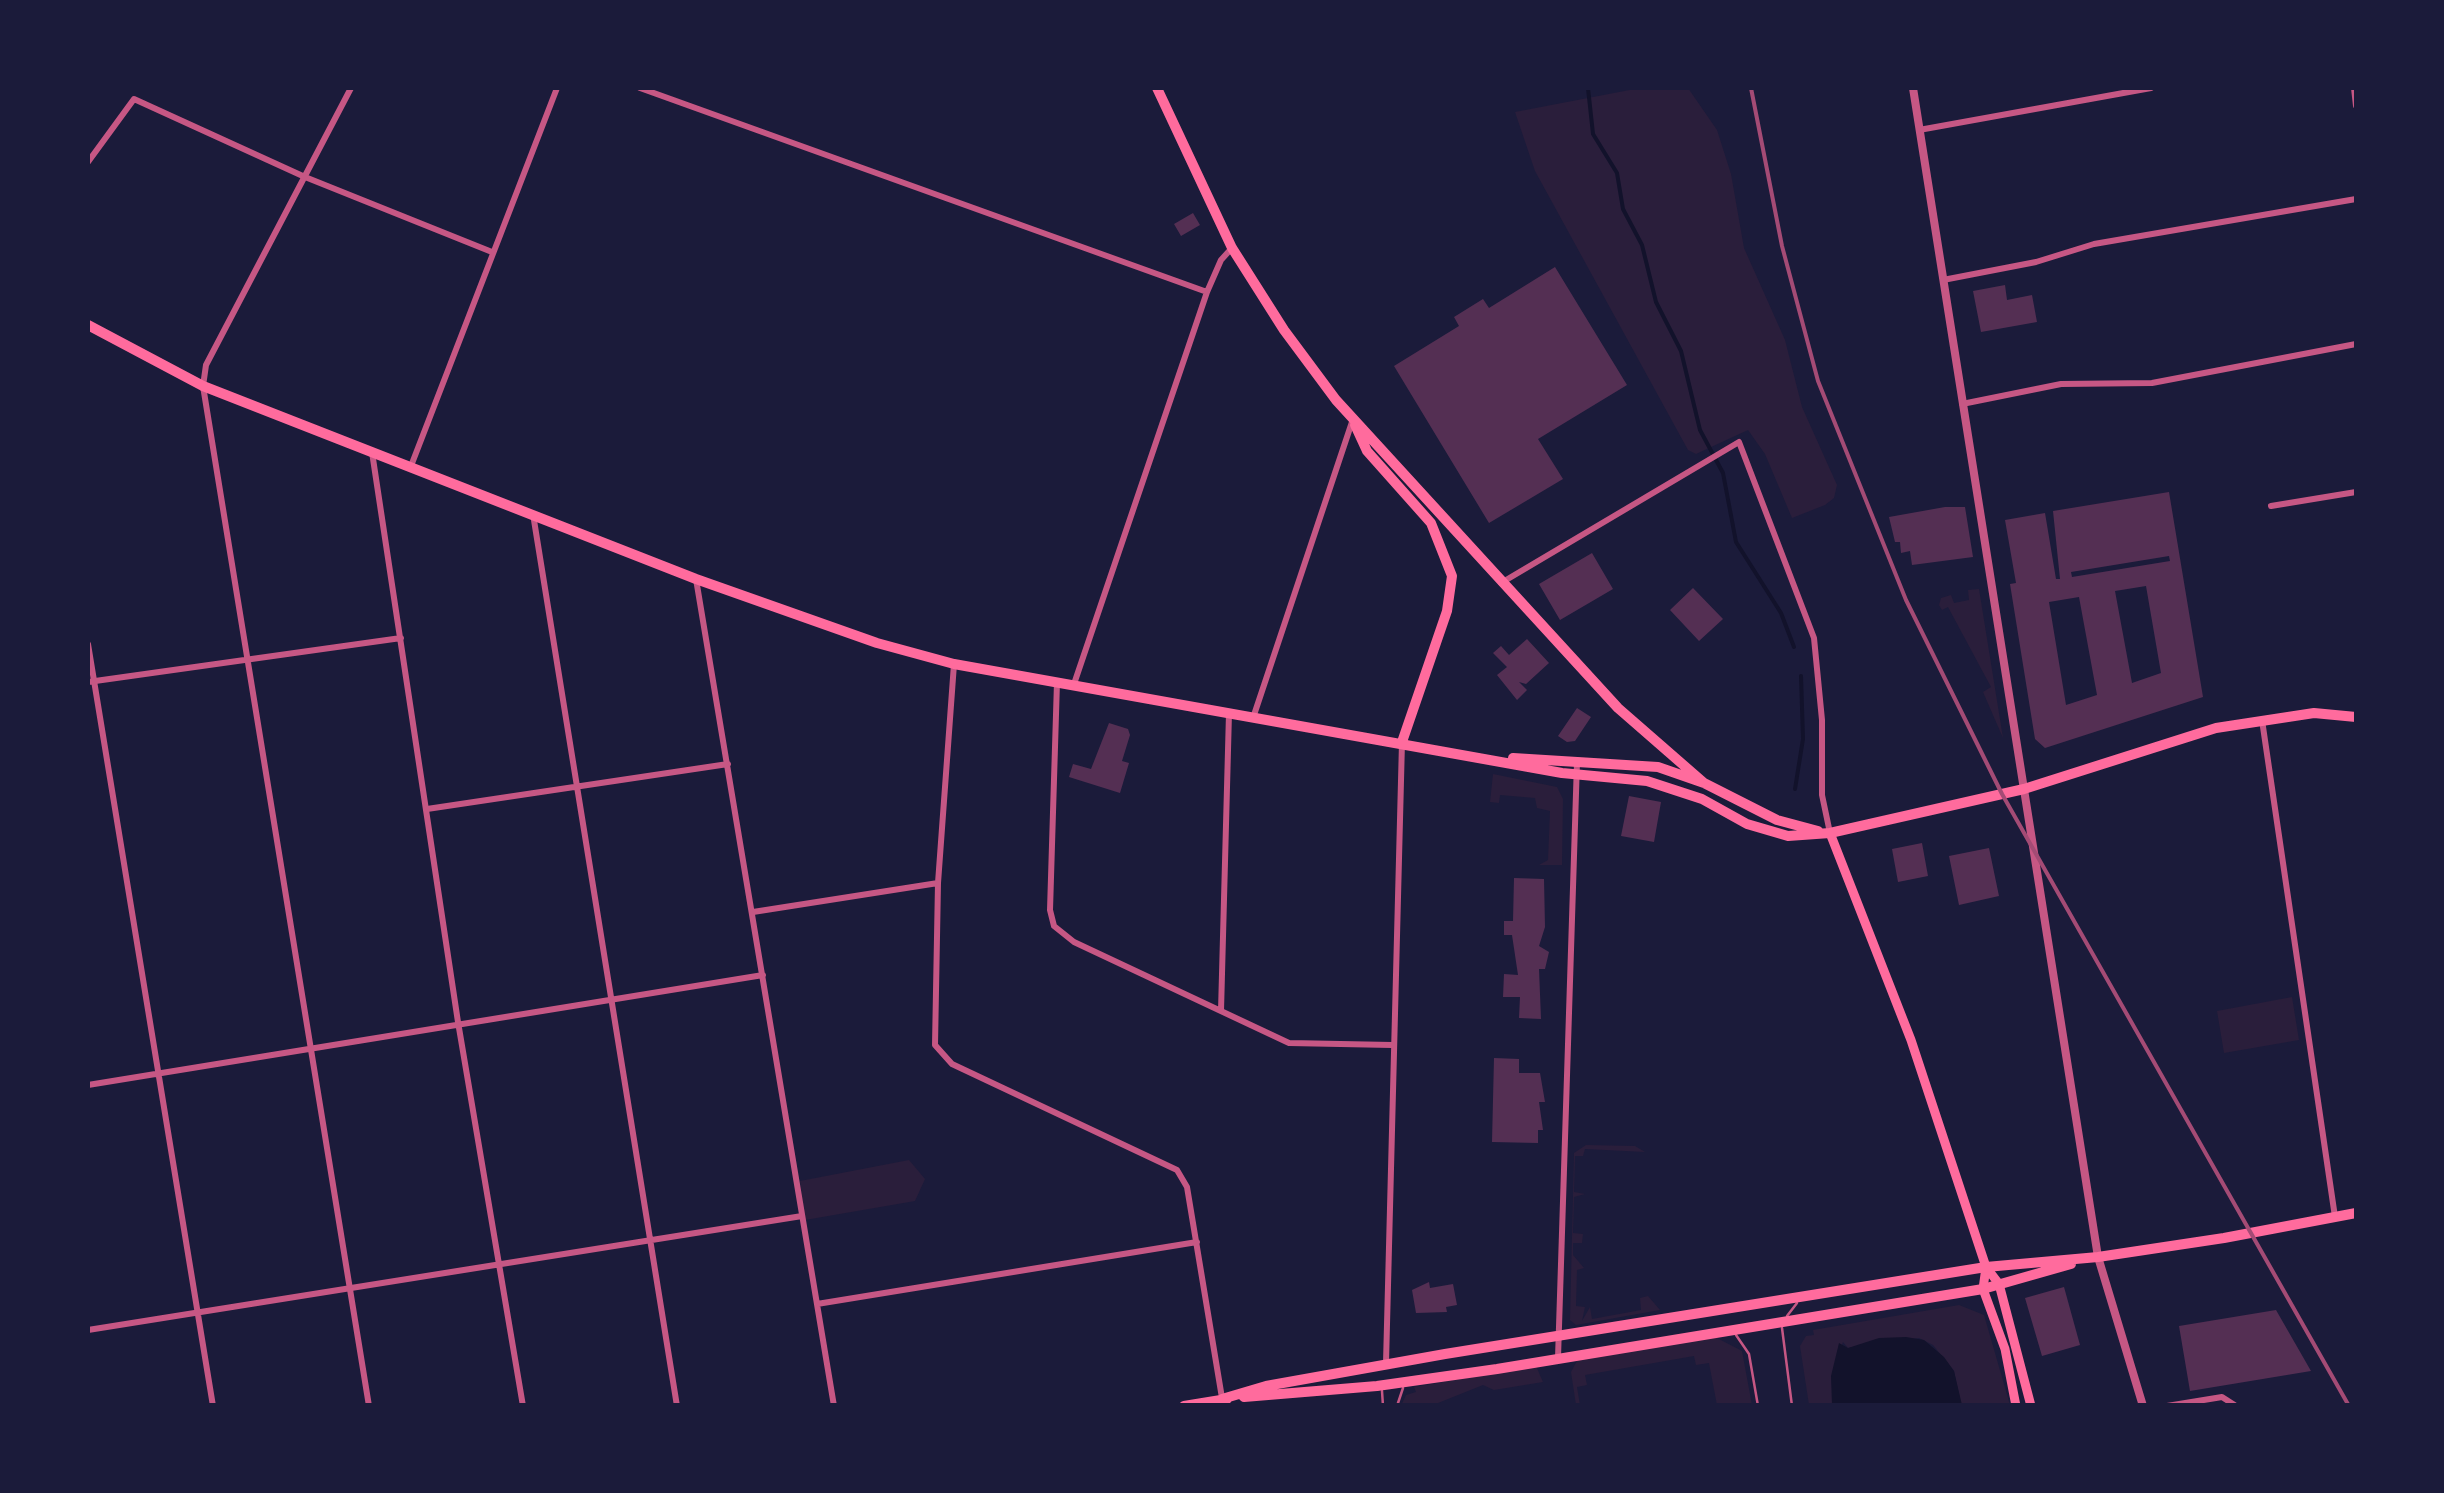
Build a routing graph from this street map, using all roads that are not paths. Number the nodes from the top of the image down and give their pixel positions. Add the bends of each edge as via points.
1 (352, 88) edge
2 (557, 88) edge
3 (640, 88) edge
4 (1157, 88) edge
5 (1913, 88) edge
6 (2151, 88) edge
7 (2354, 88) edge
8 (2356, 106) edge
9 (1920, 130) junction
10 (88, 162) edge
11 (306, 177) junction
12 (2356, 199) edge
13 (1232, 248) junction
14 (492, 252) junction
15 (1942, 280) junction
16 (1207, 292) junction
17 (88, 325) edge
18 (2356, 344) edge
19 (204, 386) junction
20 (1962, 404) junction
21 (1352, 420) junction
22 (372, 452) junction
23 (411, 466) junction
24 (2356, 492) edge
25 (2271, 506) dead end
26 (534, 514) junction
27 (696, 579) junction
28 (1500, 583) junction
29 (400, 638) junction
30 (88, 644) edge
31 (249, 660) junction
32 (954, 664) junction
33 (90, 682) edge
34 (1057, 682) junction
35 (1074, 684) junction
36 (1229, 710) junction
37 (1254, 715) junction
38 (2356, 717) edge
39 (2262, 718) junction
40 (1402, 742) junction
41 (1467, 756) junction
42 (1577, 762) junction
43 (728, 764) junction
44 (1576, 774) junction
45 (1704, 783) junction
46 (576, 785) junction
47 (2024, 788) junction
48 (427, 809) junction
49 (1830, 833) junction
50 (938, 884) junction
51 (753, 912) junction
52 (763, 975) junction
53 (608, 1000) junction
54 (1221, 1011) junction
55 (458, 1022) junction
56 (1392, 1046) junction
57 (309, 1052) junction
58 (158, 1073) junction
59 (88, 1084) edge
60 (2356, 1213) edge
61 (802, 1216) junction
62 (2335, 1216) junction
63 (650, 1239) junction
64 (1197, 1242) junction
65 (2098, 1257) junction
66 (501, 1263) junction
67 (1986, 1267) junction
68 (1999, 1284) junction
69 (1983, 1288) junction
70 (350, 1289) junction
71 (1802, 1297) junction
72 (817, 1304) junction
73 (198, 1312) junction
74 (1783, 1322) junction
75 (88, 1330) edge
76 (1732, 1330) junction
77 (1558, 1337) junction
78 (1558, 1358) junction
79 (1386, 1364) junction
80 (1362, 1368) junction
81 (1408, 1382) junction
82 (1381, 1386) junction
83 (1222, 1400) junction
84 (2236, 1405) edge
85 (213, 1406) edge
86 (369, 1406) edge
87 (522, 1406) edge
88 (677, 1406) edge
89 (834, 1406) edge
90 (1184, 1406) edge
91 (1383, 1406) edge
92 (1397, 1406) edge
93 (1758, 1406) edge
94 (1792, 1406) edge
95 (2016, 1406) edge
96 (2031, 1406) edge
97 (2143, 1406) edge
98 (2166, 1406) edge

1 - 11 street
2 - 14 street
3 - 16 street
4 - 13 main road
5 - 9 street
6 - 9 street
7 - 8 street
9 - 15 street
10 - 11 street via 134,99
11 - 14 street
11 - 19 street via 206,365
12 - 15 street via 2094,244
13 - 16 street
13 - 21 main road
14 - 23 street
15 - 20 street
16 - 35 street
17 - 19 main road
18 - 20 street via 2152,383 2062,384
19 - 22 main road
19 - 31 street
20 - 47 street
21 - 28 main road
21 - 37 street
21 - 40 main road via 1367,450 1430,523 1452,576 1447,611
22 - 23 main road
22 - 29 street
23 - 26 main road
24 - 25 street
26 - 27 main road
26 - 46 street
27 - 32 main road
27 - 43 street
28 - 45 main road via 1648,738
28 - 49 street via 1739,442 1814,638
29 - 31 street
29 - 48 street
30 - 33 street
31 - 33 street
31 - 57 street
32 - 34 main road
32 - 50 street
33 - 58 street
34 - 35 main road
34 - 54 street via 1054,926 1074,942
35 - 36 main road
36 - 37 main road
36 - 54 street
37 - 40 main road
38 - 39 main road
39 - 47 main road
39 - 62 street
40 - 41 main road
40 - 56 street
41 - 42 main road
41 - 44 main road
42 - 44 street
42 - 45 main road via 1658,766
43 - 46 street
43 - 51 street
44 - 49 main road via 1647,781 1771,833
44 - 77 street
45 - 49 main road via 1777,820
46 - 48 street
46 - 53 street
47 - 49 main road
47 - 65 street
48 - 55 street
49 - 67 main road via 1911,1040
50 - 51 street
50 - 64 street via 932,1030 942,1057 1176,1170 1187,1187
51 - 52 street
52 - 53 street
52 - 61 street
53 - 55 street
53 - 63 street
54 - 56 street via 1289,1043
55 - 57 street
55 - 66 street
56 - 79 street
57 - 58 street
57 - 70 street
58 - 59 street
58 - 73 street
60 - 62 main road
61 - 63 street
61 - 72 street
62 - 65 main road
63 - 66 street
63 - 88 street
64 - 72 street
64 - 83 street
65 - 67 main road
65 - 68 main road
65 - 97 street
66 - 70 street
66 - 87 street
67 - 68 main road
67 - 69 main road
67 - 71 main road
68 - 69 main road
68 - 96 main road
69 - 74 main road
69 - 95 main road
70 - 73 street
70 - 86 street
71 - 74 lane
71 - 77 main road
72 - 89 street
73 - 75 street
73 - 85 street
74 - 76 main road
74 - 94 lane
76 - 78 main road
76 - 93 lane via 1749,1354
77 - 78 street
77 - 79 main road
78 - 81 main road
79 - 80 main road
80 - 82 lane
80 - 83 main road
81 - 82 main road
81 - 92 lane
82 - 83 main road
82 - 91 lane
83 - 90 main road
84 - 98 street via 2222,1397

